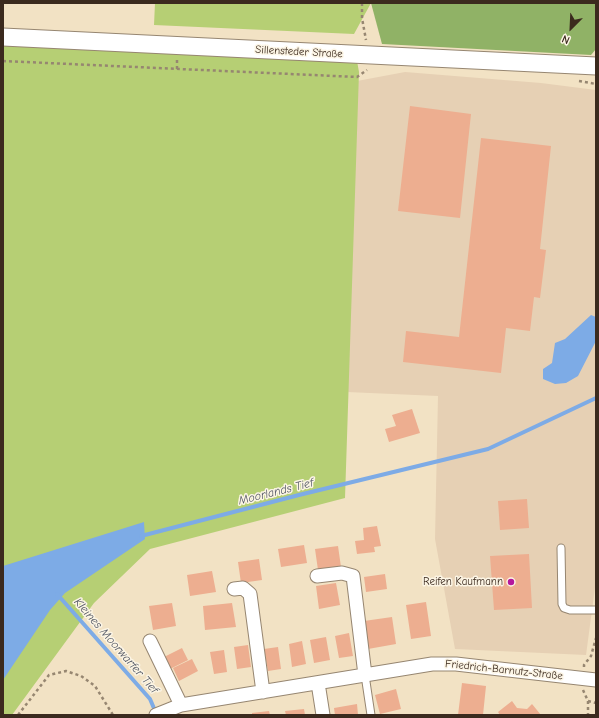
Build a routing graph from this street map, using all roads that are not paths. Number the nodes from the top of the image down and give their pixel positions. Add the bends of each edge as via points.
1 (3, 37) edge
2 (596, 66) edge
3 (561, 548) dead end
4 (317, 576) dead end
5 (234, 589) dead end
6 (596, 610) edge
7 (150, 641) dead end
8 (365, 675) junction
9 (596, 680) edge
10 (318, 683) junction
11 (263, 692) junction
12 (181, 705) junction
13 (160, 713) edge
14 (323, 715) edge
15 (371, 715) edge

1 - 2 street, Sillensteder Straße via 369,61
3 - 6 lane via 564,608
4 - 8 street via 342,573 353,576
5 - 11 street via 243,588 250,594
7 - 12 street
8 - 9 street, Friedrich-Barnutz-Straße via 432,664 456,664
8 - 10 street, Friedrich-Barnutz-Straße
8 - 15 lane
10 - 11 street, Friedrich-Barnutz-Straße
10 - 14 street
11 - 12 street, Friedrich-Barnutz-Straße
12 - 13 street, Friedrich-Barnutz-Straße

